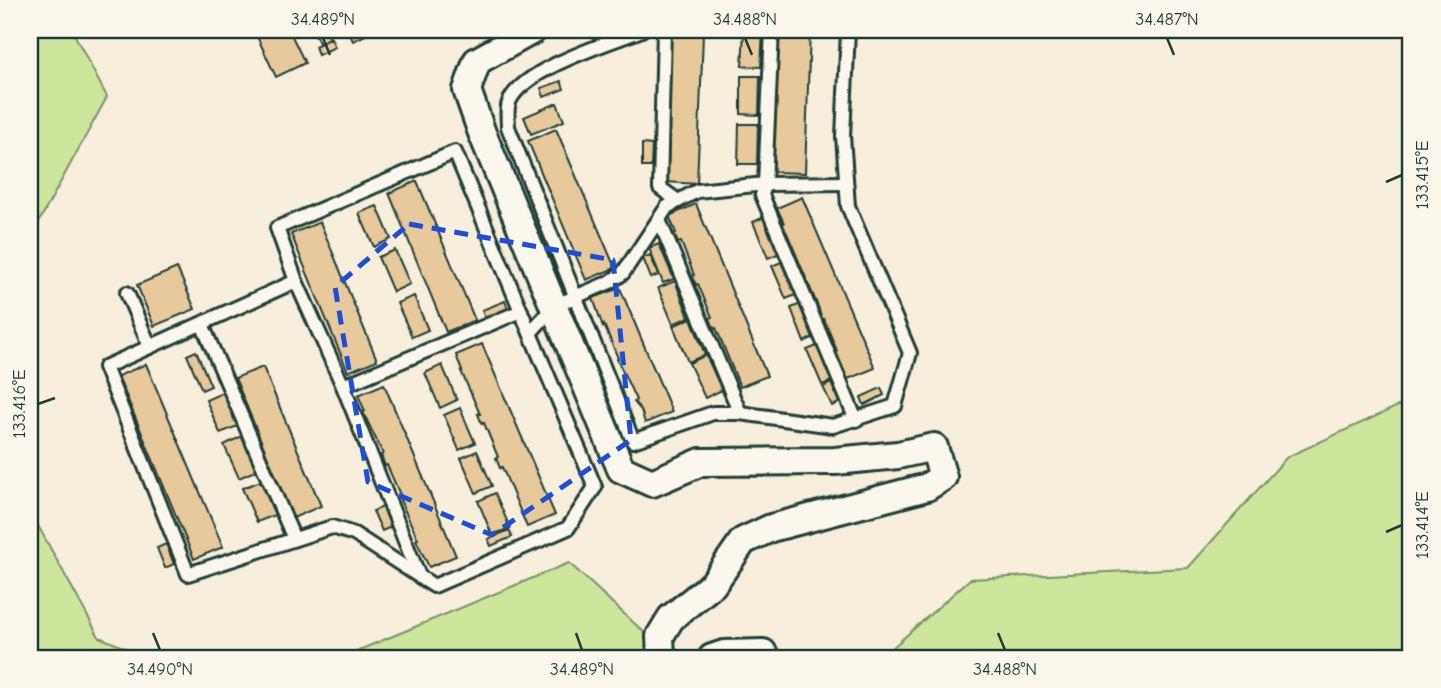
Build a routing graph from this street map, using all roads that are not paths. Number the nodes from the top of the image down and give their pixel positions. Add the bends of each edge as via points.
1 (533, 30) edge
2 (642, 30) edge
3 (664, 30) edge
4 (772, 30) edge
5 (848, 30) edge
6 (846, 183) junction
7 (765, 184) junction
8 (678, 201) junction
9 (659, 220) junction
10 (296, 282) junction
11 (127, 293) dead end
12 (565, 301) junction
13 (521, 311) junction
14 (202, 324) junction
15 (530, 333) junction
16 (150, 347) junction
17 (343, 386) junction
18 (740, 412) junction
19 (856, 420) junction
20 (294, 539) junction
21 (419, 576) junction
22 (663, 658) edge
23 (712, 658) edge
24 (766, 658) edge

1 - 12 street via 477,61 467,90 482,133
2 - 12 lane via 561,61 523,83 509,102 508,127
3 - 8 lane via 660,188
4 - 7 lane
5 - 6 lane via 843,136
6 - 7 lane
6 - 19 lane via 848,206 910,353 895,406
7 - 8 lane via 697,191
7 - 19 lane via 762,195
8 - 9 lane via 667,207
9 - 12 lane via 623,273
9 - 18 lane
10 - 13 lane via 277,228 455,152
10 - 14 lane
10 - 17 lane
11 - 16 lane
12 - 15 lane
12 - 18 lane via 633,441 713,413
12 - 22 street via 621,469 652,483 701,462 835,461 934,447 943,477 927,487 771,528 743,541 713,584 671,618 660,636
13 - 15 lane
13 - 17 lane
14 - 16 lane
14 - 20 lane
15 - 21 lane via 595,487 568,528 434,586
16 - 20 lane via 105,367 188,574
17 - 21 lane
18 - 19 lane via 833,426
20 - 21 lane via 332,527 354,534
23 - 24 street via 764,653

